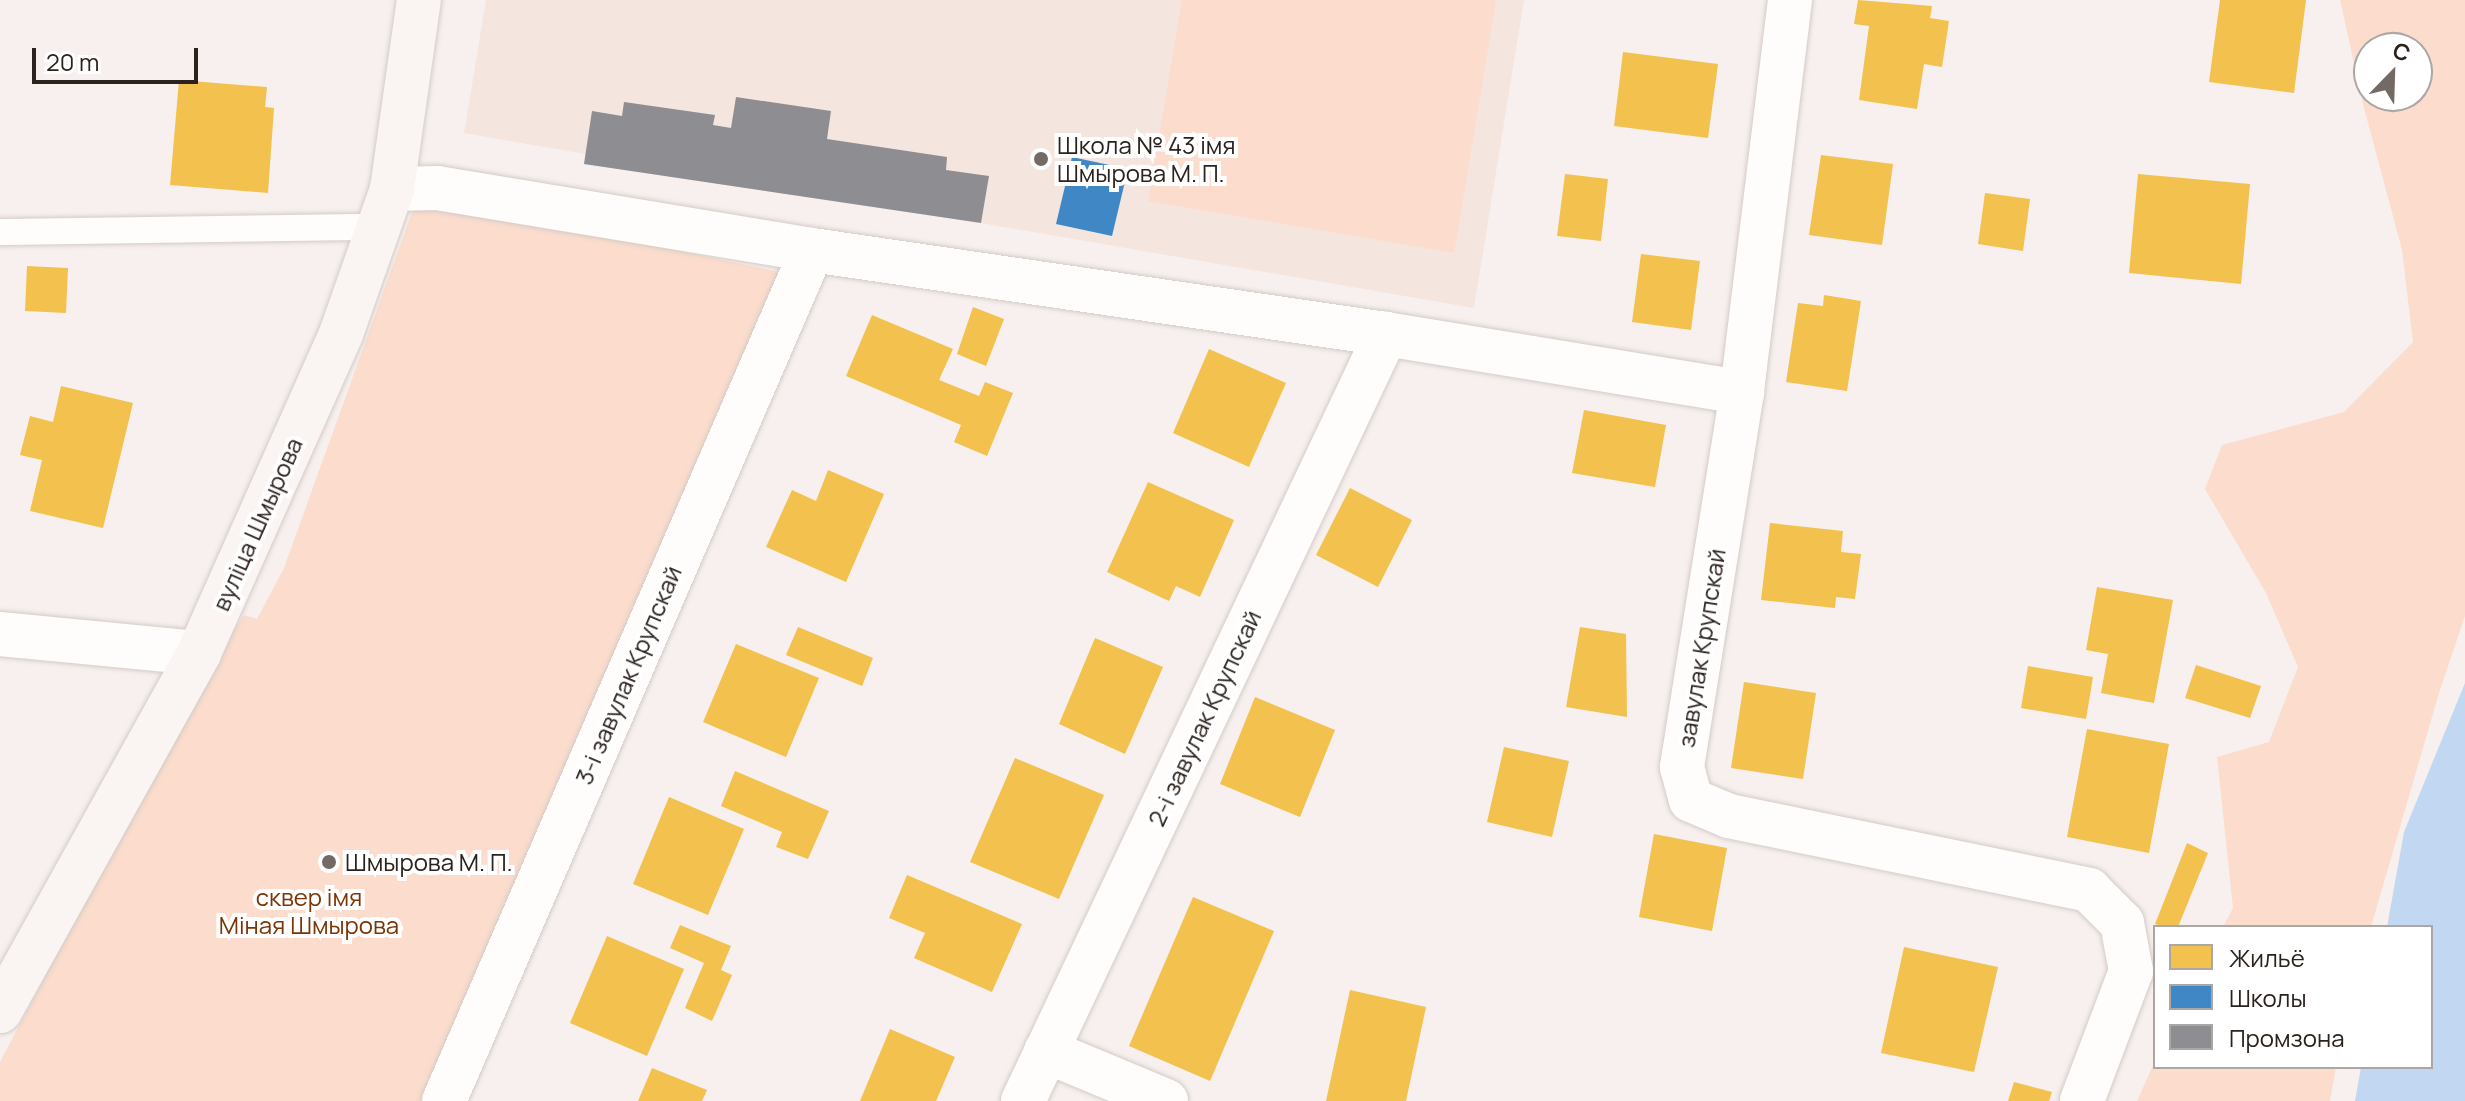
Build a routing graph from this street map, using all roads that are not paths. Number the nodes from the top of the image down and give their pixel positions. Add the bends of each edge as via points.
1 (419, 0) edge
2 (1790, 0) edge
3 (386, 208) junction
4 (0, 232) edge
5 (812, 250) junction
6 (1386, 334) junction
7 (1742, 392) junction
8 (0, 634) edge
9 (199, 653) junction
10 (0, 1011) edge
11 (1046, 1051) junction
12 (444, 1101) edge
13 (1023, 1101) edge
14 (1166, 1101) edge
15 (2082, 1101) edge

1 - 3 street, вуліца Шмырова
2 - 7 street, завулак Крупскай
3 - 4 lane
3 - 5 street via 437,188
3 - 9 street, вуліца Шмырова via 341,334
5 - 6 street
5 - 12 street, 3-і завулак Крупскай
6 - 7 street
6 - 11 street, 2-і завулак Крупскай
7 - 15 street, завулак Крупскай via 1682,767 1691,800 1729,816 2089,890 2122,923 2131,971
8 - 9 street
9 - 10 street, вуліца Шмырова
11 - 13 street, 2-і завулак Крупскай
11 - 14 street

